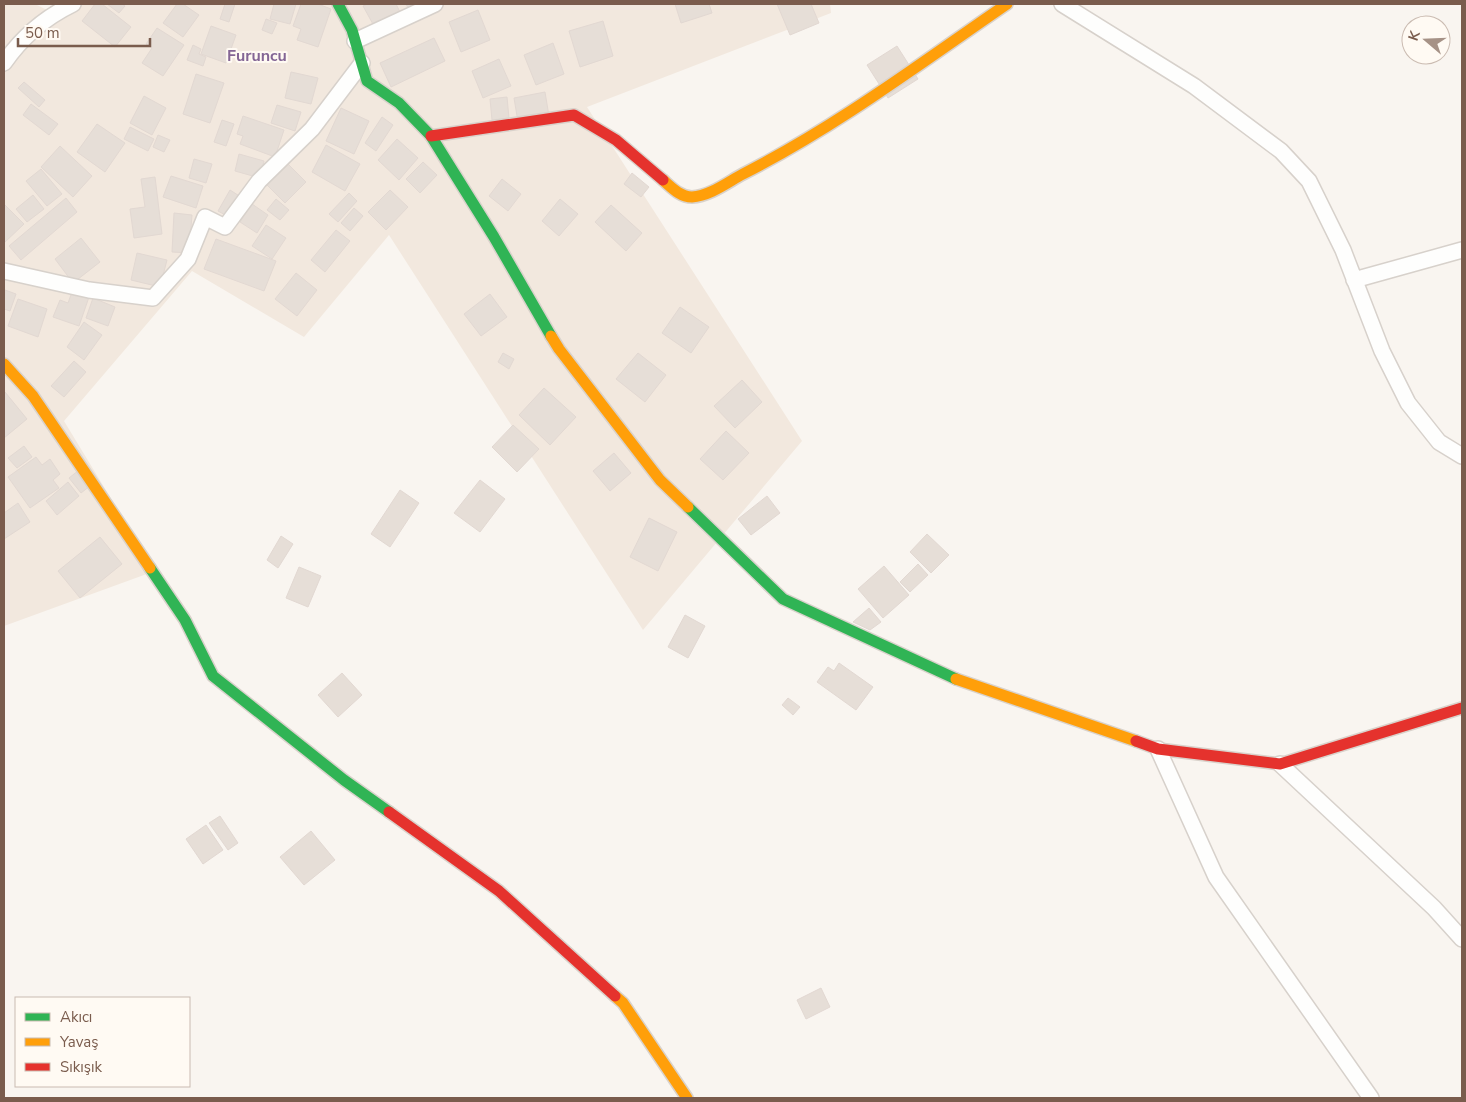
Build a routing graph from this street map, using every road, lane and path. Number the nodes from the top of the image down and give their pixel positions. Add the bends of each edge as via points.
1 (72, 4) edge
2 (338, 4) edge
3 (435, 4) edge
4 (1006, 4) edge
5 (1062, 4) edge
6 (355, 41) junction
7 (4, 63) edge
8 (362, 63) junction
9 (431, 136) junction
10 (1462, 250) edge
11 (4, 271) edge
12 (1354, 280) junction
13 (4, 364) edge
14 (1462, 456) edge
15 (1462, 708) edge
16 (1158, 750) junction
17 (1280, 764) junction
18 (1462, 939) edge
19 (687, 1098) edge
20 (1370, 1098) edge

1 - 7 street via 51,15 18,43
2 - 6 street
3 - 6 street
4 - 9 street via 785,154 705,194 690,197 678,193 613,136 574,115
5 - 12 street via 1194,86 1280,150 1309,181
6 - 8 street
8 - 9 street via 367,81 400,102
8 - 11 street via 312,129 259,181 224,227 205,217 188,259 153,298 89,290
9 - 16 street via 559,349 660,480 782,599 958,680
10 - 12 street
12 - 14 street via 1382,351 1408,403 1440,442
13 - 19 street via 33,396 185,620 213,676 344,780 499,891 623,1003
15 - 17 street
16 - 17 street
16 - 20 street via 1216,877
17 - 18 street via 1427,901

